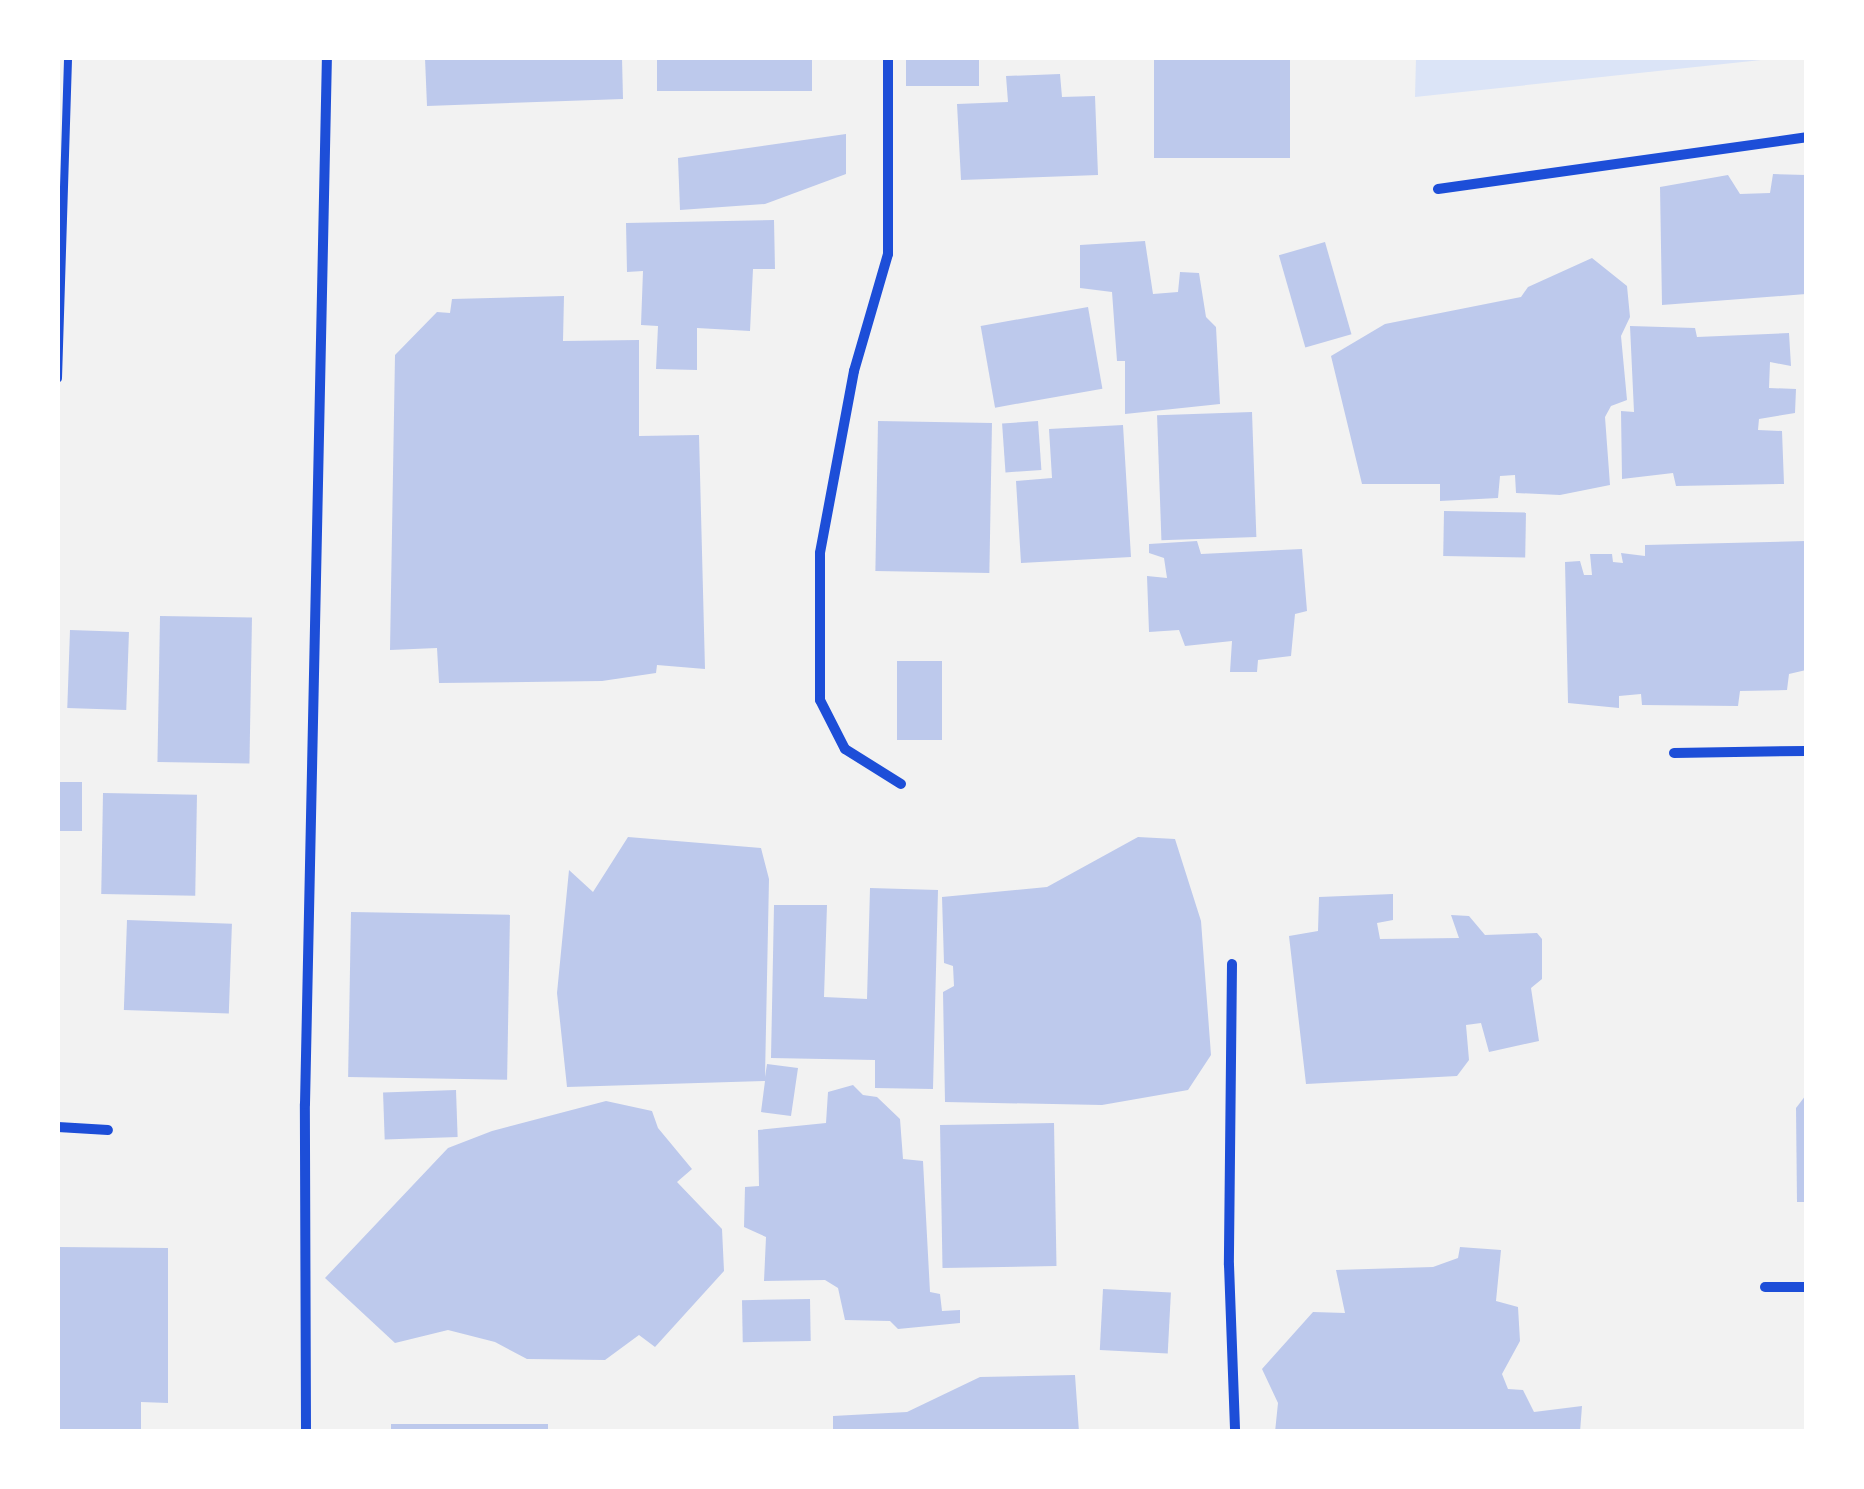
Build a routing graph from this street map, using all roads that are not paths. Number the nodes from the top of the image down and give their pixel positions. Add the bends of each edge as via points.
1 (68, 58) edge
2 (328, 58) edge
3 (888, 58) edge
4 (1806, 137) edge
5 (1438, 190) dead end
6 (58, 378) edge
7 (1806, 752) edge
8 (1674, 753) dead end
9 (902, 784) dead end
10 (1232, 964) dead end
11 (58, 1127) edge
12 (108, 1130) dead end
13 (1765, 1287) dead end
14 (1806, 1287) edge
15 (306, 1432) edge
16 (1235, 1432) edge

1 - 6 lane
2 - 15 street via 305,1104
3 - 9 street via 888,254 854,371 820,553 820,700 844,748
4 - 5 street
7 - 8 street
10 - 16 street
11 - 12 street
13 - 14 street

